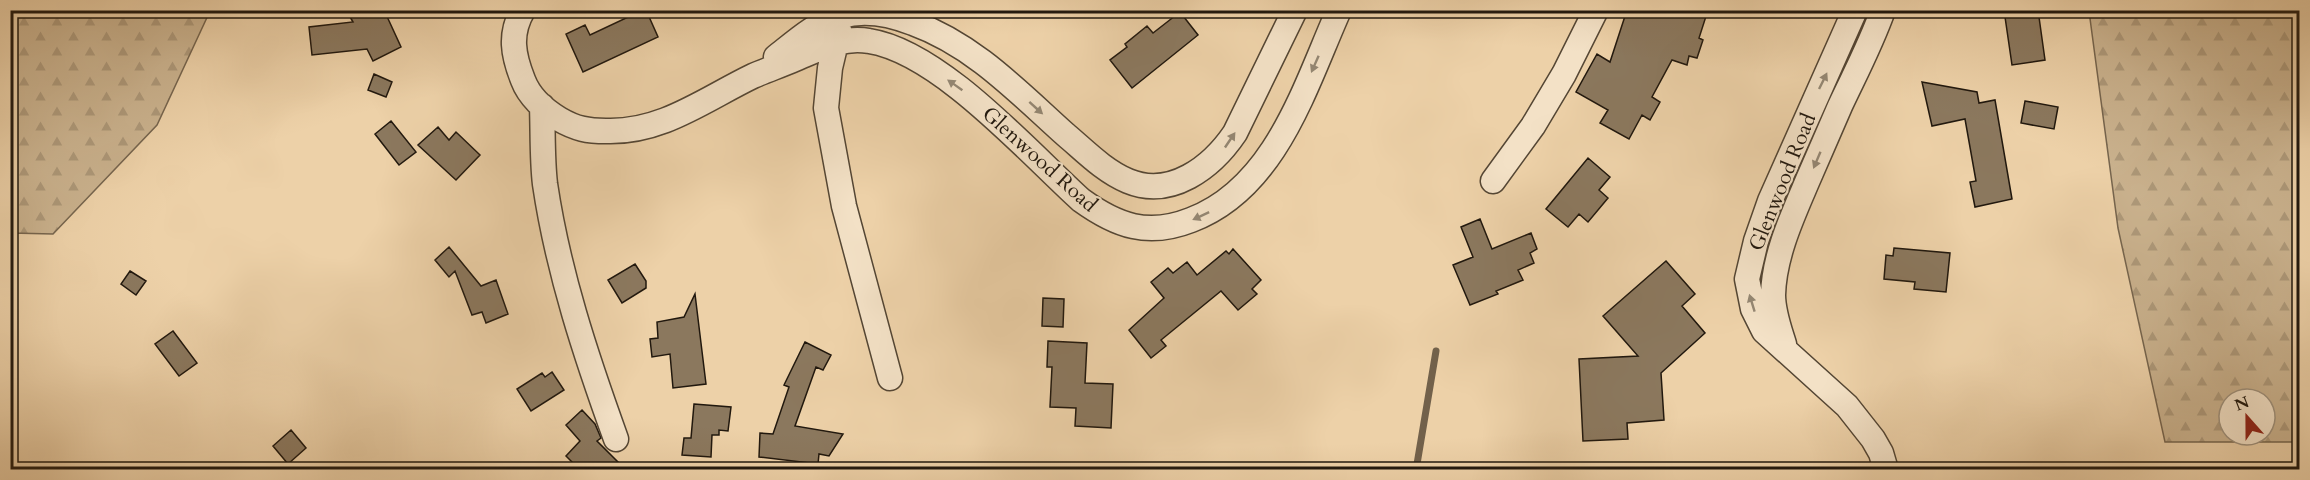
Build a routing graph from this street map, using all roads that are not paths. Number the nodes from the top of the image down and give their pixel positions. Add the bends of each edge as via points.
1 (523, 10) edge
2 (1295, 10) edge
3 (1339, 10) edge
4 (1596, 10) edge
5 (1855, 10) edge
6 (1883, 10) edge
7 (842, 16) junction
8 (836, 43) junction
9 (754, 76) junction
10 (542, 106) junction
11 (1493, 182) dead end
12 (1785, 350) junction
13 (890, 378) dead end
14 (616, 439) dead end
15 (1886, 470) edge

1 - 10 street, Glenwood Road via 513,36 513,50 524,82
7 -> 2 street, Glenwood Road via 887,15 945,36 981,59 1103,167 1127,181 1157,186 1194,174 1225,148
3 -> 8 street, Glenwood Road via 1288,124 1258,170 1214,209 1158,230 1138,228 1101,214 964,92 906,54 870,41
4 - 11 street via 1533,126
12 -> 5 street, Glenwood Road via 1764,331 1753,309 1748,279 1750,263 1770,201
6 -> 12 street, Glenwood Road via 1782,246 1773,298
7 - 8 street
7 - 9 street, Glenwood Road via 804,35
8 - 9 street, Glenwood Road
8 - 13 street via 826,108 844,206
9 - 10 street, Glenwood Road via 679,116 640,130 582,130
10 - 14 street via 545,182 555,239 588,361
12 - 15 street, Glenwood Road via 1863,424 1881,453

